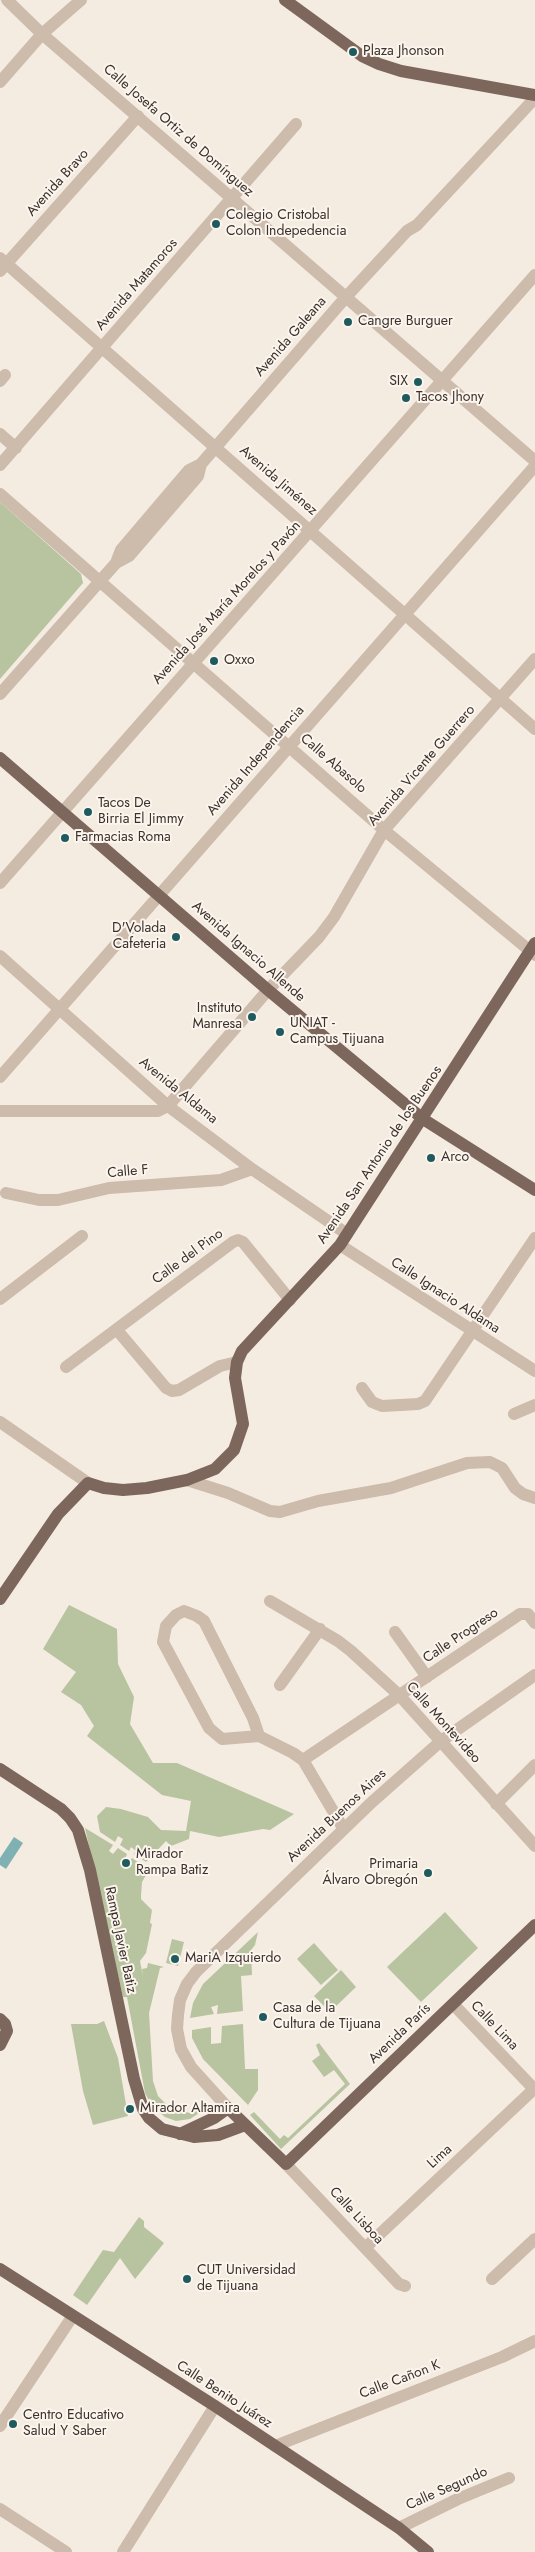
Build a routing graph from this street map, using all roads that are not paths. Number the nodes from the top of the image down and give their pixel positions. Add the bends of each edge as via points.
1 (7, 0) edge
2 (81, 0) edge
3 (285, 0) edge
4 (42, 34) junction
5 (0, 82) edge
6 (532, 96) edge
7 (138, 116) junction
8 (296, 124) dead end
9 (233, 198) junction
10 (2, 264) edge
11 (535, 274) edge
12 (346, 297) junction
13 (102, 348) junction
14 (442, 380) junction
15 (0, 434) edge
16 (216, 447) junction
17 (16, 448) junction
18 (535, 460) edge
19 (0, 466) edge
20 (535, 466) edge
21 (0, 494) edge
22 (311, 530) junction
23 (100, 581) junction
24 (405, 613) junction
25 (535, 659) edge
26 (193, 662) junction
27 (0, 694) edge
28 (500, 698) junction
29 (535, 729) edge
30 (290, 746) junction
31 (0, 758) edge
32 (63, 813) junction
33 (384, 830) junction
34 (0, 883) edge
35 (159, 895) junction
36 (533, 950) edge
37 (0, 956) edge
38 (268, 990) junction
39 (60, 1008) junction
40 (0, 1076) edge
41 (168, 1106) junction
42 (0, 1111) edge
43 (423, 1118) junction
44 (252, 1169) junction
45 (535, 1190) edge
46 (6, 1193) dead end
47 (82, 1236) dead end
48 (535, 1238) edge
49 (343, 1240) junction
50 (0, 1299) edge
51 (290, 1300) junction
52 (117, 1330) junction
53 (474, 1332) junction
54 (237, 1362) junction
55 (66, 1367) dead end
56 (535, 1371) edge
57 (362, 1388) dead end
58 (535, 1405) edge
59 (514, 1414) dead end
60 (0, 1422) edge
61 (187, 1480) junction
62 (88, 1483) junction
63 (535, 1498) edge
64 (0, 1599) edge
65 (270, 1602) dead end
66 (535, 1623) edge
67 (320, 1630) junction
68 (395, 1632) dead end
69 (535, 1675) edge
70 (427, 1677) junction
71 (280, 1685) dead end
72 (400, 1696) junction
73 (259, 1736) junction
74 (441, 1741) junction
75 (303, 1760) junction
76 (535, 1765) edge
77 (0, 1769) edge
78 (496, 1804) junction
79 (343, 1828) junction
80 (535, 1846) edge
81 (535, 1925) edge
82 (453, 2004) junction
83 (0, 2019) edge
84 (0, 2045) edge
85 (535, 2089) edge
86 (228, 2108) junction
87 (245, 2125) junction
88 (180, 2134) junction
89 (286, 2164) junction
90 (535, 2239) edge
91 (365, 2248) junction
92 (0, 2269) edge
93 (492, 2279) dead end
94 (405, 2286) dead end
95 (72, 2316) junction
96 (535, 2341) edge
97 (215, 2406) junction
98 (0, 2426) edge
99 (275, 2446) junction
100 (509, 2478) dead end
101 (0, 2509) edge
102 (399, 2528) junction
103 (66, 2552) edge
104 (123, 2552) edge
105 (428, 2552) edge

1 - 4 street, Calle Josefa Ortiz de Domínguez
2 - 4 street
3 - 6 main road via 362,56 379,64
4 - 5 street
4 - 7 street, Calle Josefa Ortiz de Domínguez
6 - 12 street, Avenida Galeana via 411,221 407,231
7 - 9 street, Calle Josefa Ortiz de Domínguez
7 - 10 street, Avenida Bravo
8 - 9 street, Avenida Matamoros
9 - 12 street, Calle Josefa Ortiz de Domínguez
9 - 13 street, Avenida Matamoros
10 - 13 street, Avenida Jiménez
11 - 14 street, Avenida José María Morelos y Pavón
12 - 14 street, Calle Josefa Ortiz de Domínguez
12 - 16 street, Avenida Galeana
13 - 16 street, Avenida Jiménez
13 - 17 street, Avenida Matamoros
14 - 18 street, Calle Josefa Ortiz de Domínguez
14 - 22 street, Avenida José María Morelos y Pavón
15 - 17 street
16 - 22 street, Avenida Jiménez
16 - 23 street, Avenida Galeana via 201,464 198,476 129,556 116,563
17 - 19 street, Avenida Matamoros
20 - 24 street, Avenida Independencia
21 - 23 street, Calle Abasolo
22 - 24 street, Avenida Jiménez
22 - 26 street, Avenida José María Morelos y Pavón
23 - 26 street, Calle Abasolo
23 - 27 street, Avenida Galeana
24 - 28 street, Avenida Jiménez
24 - 30 street, Avenida Independencia
25 - 28 street, Avenida Vicente Guerrero
26 - 30 street, Calle Abasolo
26 - 32 street, Avenida José María Morelos y Pavón
28 - 29 street, Avenida Jiménez
28 - 33 street, Avenida Vicente Guerrero
30 - 33 street, Calle Abasolo
30 - 35 street, Avenida Independencia
31 - 32 main road, Avenida Ignacio Allende
32 - 34 street, Avenida José María Morelos y Pavón
32 - 35 main road, Avenida Ignacio Allende
33 - 36 street, Calle Abasolo
33 - 38 street, Avenida Vicente Guerrero via 334,917
35 - 38 main road, Avenida Ignacio Allende
35 - 39 street, Avenida Independencia
36 - 43 main road, Avenida San Antonio de los Buenos
37 - 39 street, Avenida Aldama
38 - 41 street, Avenida Vicente Guerrero
38 - 43 main road, Avenida Ignacio Allende
39 - 40 street, Avenida Independencia
39 - 41 street, Avenida Aldama
41 - 42 street via 158,1111
41 - 44 street, Avenida Aldama
43 - 45 main road, Avenida Ignacio Allende
43 - 49 main road, Avenida San Antonio de los Buenos
44 - 46 street, Calle F via 221,1180 109,1188 48,1201
44 - 49 street, Avenida Aldama
47 - 50 street
48 - 53 street
49 - 51 main road, Avenida San Antonio de los Buenos
49 - 53 street, Calle Ignacio Aldama
51 - 52 street, Calle del Pino via 238,1240
51 - 54 main road, Avenida San Antonio de los Buenos via 249,1343
52 - 54 street via 172,1391 220,1366
52 - 55 street
53 - 56 street, Calle Ignacio Aldama
53 - 57 street via 425,1401 382,1406 372,1402
54 - 61 main road via 235,1378 242,1424 240,1437 226,1460 215,1469
58 - 59 street
60 - 62 street
61 - 62 main road via 123,1490
61 - 63 street via 280,1512 318,1501 391,1488 467,1462 490,1462 502,1468 515,1488
62 - 64 main road via 58,1514
65 - 67 street, Calle Montevideo
66 - 70 street, Calle Progreso via 528,1614 520,1614
67 - 71 street
67 - 72 street, Calle Montevideo via 352,1652
68 - 70 street
69 - 74 street, Avenida Buenos Aires
70 - 72 street, Calle Progreso
72 - 74 street, Calle Montevideo
72 - 75 street, Calle Progreso
73 - 73 street via 222,1739 209,1728 163,1642 166,1626 176,1615 184,1612 204,1622
73 - 75 street
74 - 78 street, Calle Montevideo
74 - 79 street, Avenida Buenos Aires
75 - 79 street
76 - 78 street
77 - 88 main road, Rampa Javier Batiz via 61,1808 78,1830 90,1870 134,2080 143,2109 162,2129
78 - 80 street, Calle Montevideo
79 - 86 street, Avenida Buenos Aires via 196,1972 180,2000 177,2029 181,2049 191,2067
81 - 82 main road, Avenida París
82 - 85 street, Calle Lima
82 - 89 main road, Avenida París
83 - 84 main road via 7,2031
85 - 91 street, Lima
86 - 87 main road
86 - 88 main road
87 - 88 main road, Rampa Javier Batiz via 205,2137
87 - 89 main road
89 - 91 street, Calle Lisboa
90 - 93 street
91 - 94 street, Calle Lisboa via 399,2284
92 - 95 main road, Calle Benito Juárez
95 - 97 main road, Calle Benito Juárez
95 - 98 street
96 - 99 street, Calle Cañon K
97 - 99 main road, Calle Benito Juárez
97 - 104 street
99 - 102 main road, Calle Benito Juárez
100 - 102 street, Calle Segundo
101 - 103 street
102 - 105 main road, Calle Benito Juárez

